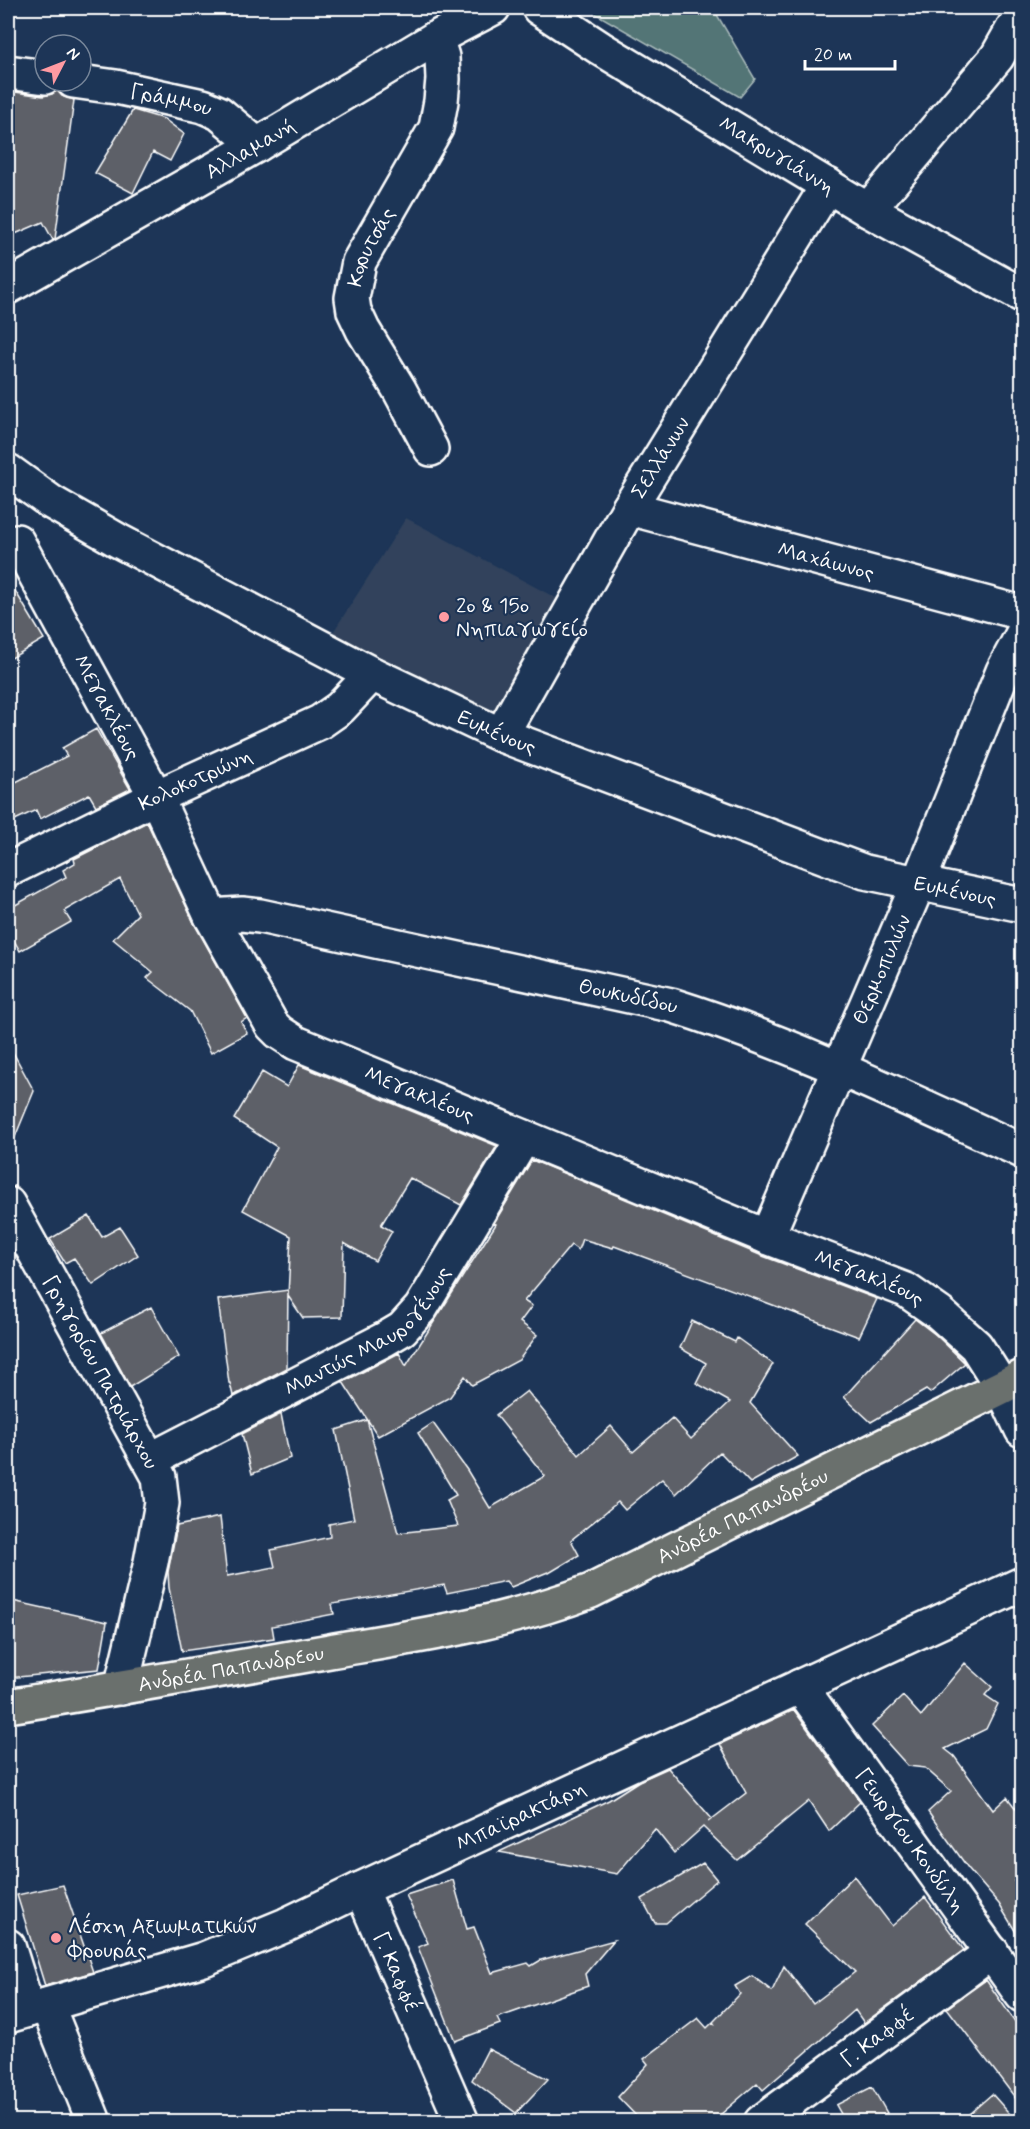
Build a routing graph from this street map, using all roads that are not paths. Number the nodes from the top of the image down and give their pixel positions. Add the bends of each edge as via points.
1 (493, 8) edge
2 (539, 8) edge
3 (1023, 13) edge
4 (436, 38) junction
5 (8, 72) edge
6 (33, 75) edge
7 (93, 84) edge
8 (257, 145) junction
9 (828, 185) junction
10 (868, 210) junction
11 (8, 287) edge
12 (1023, 295) edge
13 (430, 449) dead end
14 (8, 471) edge
15 (51, 502) junction
16 (629, 507) junction
17 (12, 543) edge
18 (1023, 613) edge
19 (1023, 635) edge
20 (372, 674) junction
21 (501, 735) junction
22 (156, 797) junction
23 (8, 870) edge
24 (918, 884) junction
25 (1023, 904) edge
26 (211, 916) junction
27 (839, 1068) junction
28 (524, 1137) junction
29 (1023, 1151) edge
30 (8, 1204) edge
31 (767, 1237) junction
32 (1012, 1382) edge
33 (1023, 1430) edge
34 (150, 1460) junction
35 (1023, 1584) edge
36 (454, 1630) joint
37 (800, 1686) junction
38 (121, 1688) junction
39 (8, 1706) edge
40 (361, 1888) junction
41 (8, 1946) edge
42 (992, 1952) junction
43 (1023, 1995) edge
44 (27, 2010) edge
45 (94, 2121) edge
46 (462, 2121) edge
47 (761, 2121) edge

1 - 4 street, Αλλαμανή
2 - 9 street, Μακρυγιάννη
3 - 10 street via 997,57
4 - 8 street, Αλλαμανή
4 - 13 street, Κορυτσάς via 443,79 436,128 359,262 352,298 363,330
5 - 6 street
7 - 8 street, Γράμμου via 203,105 219,113
8 - 11 street, Αλλαμανή
9 - 10 street, Μακρυγιάννη
9 - 16 street, Σελλάνων
10 - 12 street, Μακρυγιάννη
14 - 15 street, Ευμένους
15 - 17 street
15 - 20 street, Ευμένους
16 - 18 street, Μαχάωνος
16 - 21 street, Σελλάνων
17 - 22 street, Μεγακλέους
19 - 24 street, Θερμοπυλών via 1003,671
20 - 21 street, Ευμένους
20 - 22 street, Κολοκοτρώνη via 340,708 320,722
21 - 24 street, Ευμένους via 856,868
22 - 23 street, Κολοκοτρώνη
22 - 26 street, Μεγακλέους
24 - 25 street, Ευμένους
24 - 27 street, Θερμοπυλών
26 - 27 street, Θουκυδίδου via 260,916 670,1005
26 - 28 street, Μεγακλέους via 279,1032 296,1043
27 - 29 street, Θουκυδίδου
27 - 31 street, Θερμοπυλών
28 - 31 street, Μεγακλέους
28 - 34 street, Μαντώς Μαυρογένους via 432,1292 402,1329
30 - 34 street, Γρηγορίου Πατριάρχου
31 - 32 street, Μεγακλέους via 906,1290 969,1338
32 - 33 street, Μεγακλέους
32 - 36 main road, Ανδρέα Παπανδρέου via 591,1591 550,1606
34 - 38 street, Γρηγορίου Πατριάρχου via 159,1477 162,1503
35 - 37 street, Μπαϊρακτάρη
36 - 38 main road, Ανδρέα Παπανδρεου
37 - 40 street, Μπαϊρακτάρη
37 - 42 street, Γεωργίου Κονδύλη
38 - 39 main road, Ανδρέα Παπανδρεου
40 - 44 street, Μπαϊρακτάρη via 212,1956
40 - 46 street, Γ. Καφφέ
41 - 44 street
42 - 43 street, Γεωργίου Κονδύλη
42 - 47 street, Γ. Καφφέ
44 - 45 street

